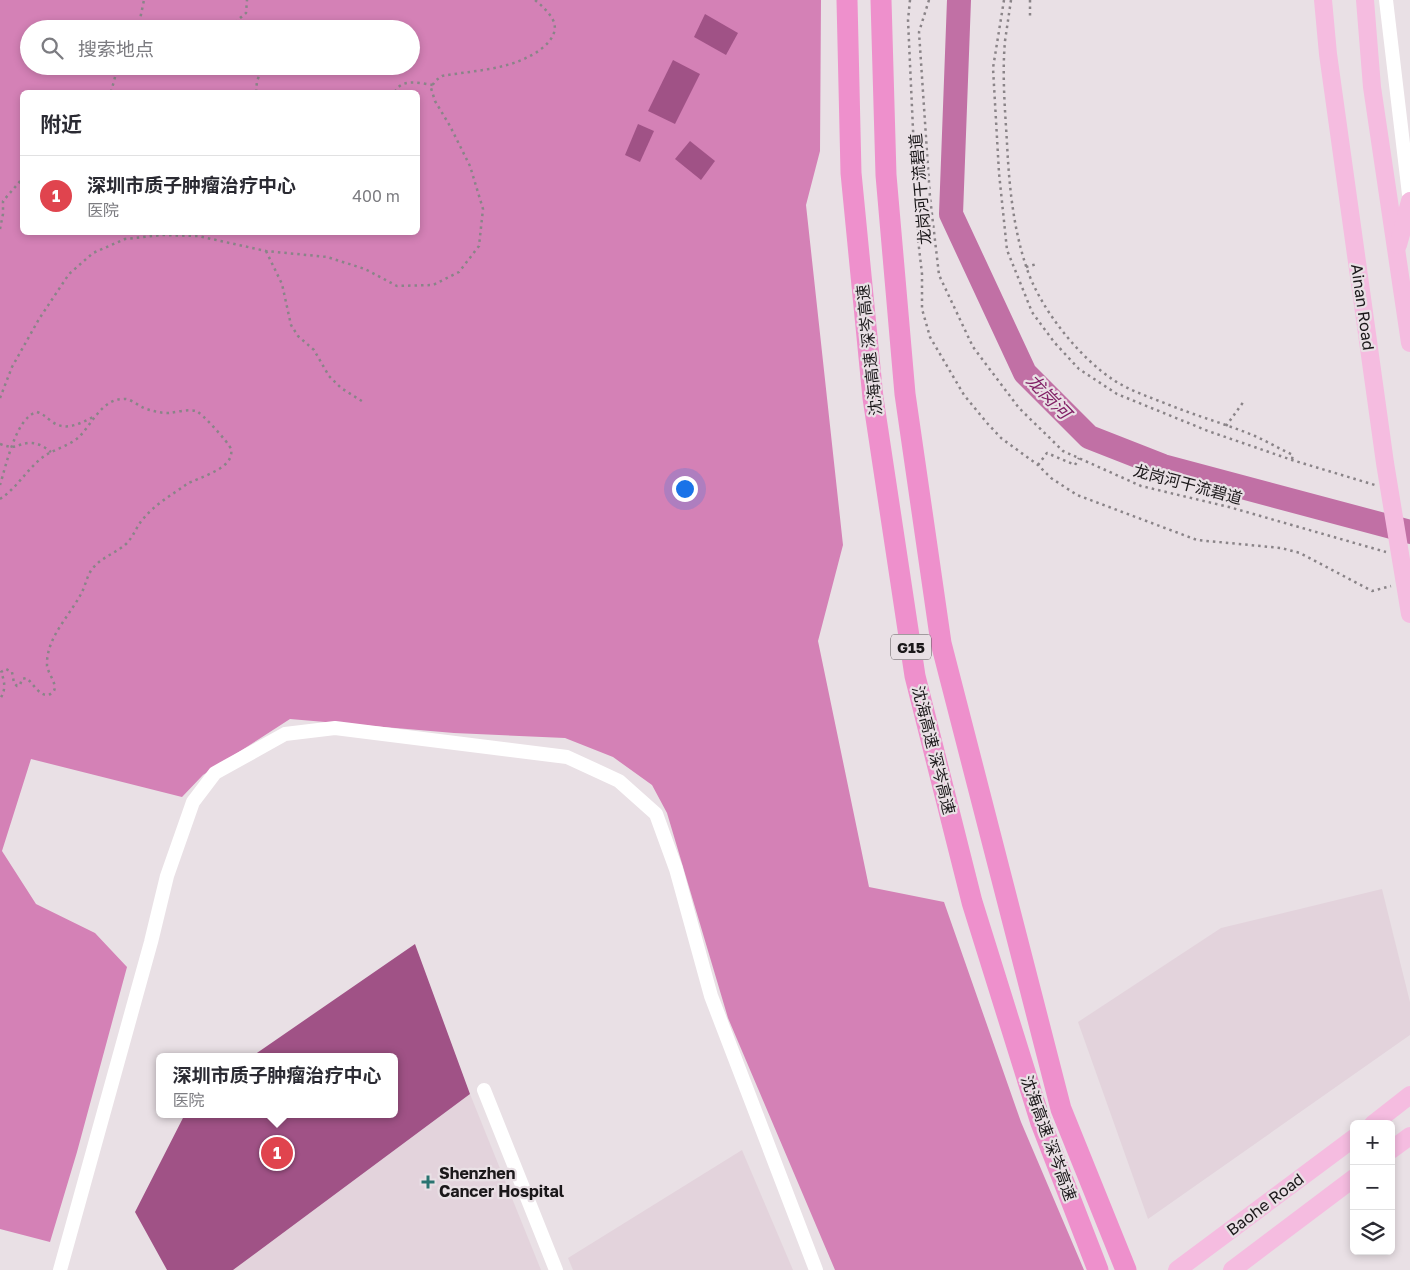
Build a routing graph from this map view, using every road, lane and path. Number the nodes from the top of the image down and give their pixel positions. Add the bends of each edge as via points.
1 (144, 0) edge
2 (247, 0) edge
3 (535, 0) edge
4 (847, 0) edge
5 (881, 0) edge
6 (910, 0) edge
7 (929, 0) edge
8 (1004, 0) edge
9 (1011, 0) edge
10 (1030, 0) edge
11 (1323, 0) edge
12 (1365, 0) edge
13 (1386, 0) edge
14 (1030, 19) dead end
15 (140, 20) edge
16 (238, 20) edge
17 (116, 75) edge
18 (259, 75) edge
19 (433, 85) junction
20 (112, 90) edge
21 (256, 90) edge
22 (396, 90) edge
23 (20, 181) edge
24 (0, 197) edge
25 (3, 201) junction
26 (1410, 202) edge
27 (0, 229) edge
28 (266, 251) junction
29 (1396, 253) junction
30 (1037, 264) dead end
31 (1026, 267) junction
32 (1410, 343) edge
33 (0, 398) edge
34 (1244, 401) dead end
35 (365, 402) dead end
36 (95, 416) junction
37 (1226, 426) junction
38 (0, 444) edge
39 (51, 452) junction
40 (1079, 458) junction
41 (1292, 460) junction
42 (1038, 465) junction
43 (0, 484) edge
44 (1381, 486) dead end
45 (0, 499) edge
46 (1392, 554) dead end
47 (1405, 583) junction
48 (1410, 614) edge
49 (0, 699) edge
50 (1410, 1088) edge
51 (484, 1090) dead end
52 (1410, 1095) edge
53 (1392, 1109) junction
54 (1378, 1120) edge
55 (1350, 1141) edge
56 (1350, 1181) edge
57 (1178, 1269) edge
58 (60, 1270) edge
59 (556, 1270) edge
60 (816, 1270) edge
61 (1098, 1270) edge
62 (1126, 1270) edge
63 (1232, 1270) edge

1 - 15 path
2 - 16 path via 246,13
3 - 19 path via 554,20 554,35 543,47 529,57 504,65 442,76
4 - 61 highway, 沈海高速 深岑高速 / G15 via 851,172 872,389 915,676 975,911 1040,1122
5 - 62 highway, 沈海高速 深岑高速 / G15 via 886,174 905,394 941,643 1061,1109
6 - 42 path via 908,20 922,309 930,337 964,395 1001,438
7 - 40 path, 龙岗河干流碧道 via 919,32 930,197 939,275 973,347 1019,408 1063,451
8 - 41 path via 993,68 999,172 1007,250 1032,312 1079,369 1117,394 1208,431
9 - 31 path via 1004,94 1008,176 1017,237
10 - 14 path
11 - 47 main road, Ainan Road via 1385,463
12 - 29 main road via 1372,88
13 - 26 street
17 - 20 path
18 - 21 path
19 - 22 path via 407,83
19 - 28 path via 432,95 470,166 483,208 479,246 459,272 432,284 397,286 365,269 327,257
23 - 25 path
24 - 25 path
25 - 27 path
26 - 29 main road
28 - 33 path via 198,236 162,235 125,239 93,253 69,274 39,319 12,367
28 - 35 path via 282,284 291,325 298,336 317,354 329,376 341,388
29 - 32 main road
30 - 31 path
31 - 37 path via 1054,320 1098,369 1138,392
34 - 37 path
36 - 39 path via 78,438
36 - 43 path via 78,425 62,427 42,413 33,413 19,432
36 - 49 path via 105,406 126,398 155,412 196,411 229,444 230,458 225,465 188,484 150,511 126,543 93,567 48,654 47,665 54,691 45,695 40,693 26,678 17,686 12,672 6,669 1,672 5,686
37 - 41 path via 1293,455
38 - 39 path via 16,448 29,443 42,445
39 - 45 path
40 - 42 path via 1075,465 1047,454
40 - 46 path, 龙岗河干流碧道 via 1141,486 1229,507
41 - 44 path
42 - 47 path via 1077,495 1197,540 1281,548 1300,553 1372,591
47 - 48 main road, Ainan Road
50 - 53 main road
51 - 59 street
52 - 53 main road
53 - 54 main road
55 - 57 main road, Baohe Road
56 - 63 main road, Baohe Road
58 - 60 street via 167,876 193,802 214,773 284,734 335,728 568,757 619,781 656,814 676,869 710,996

